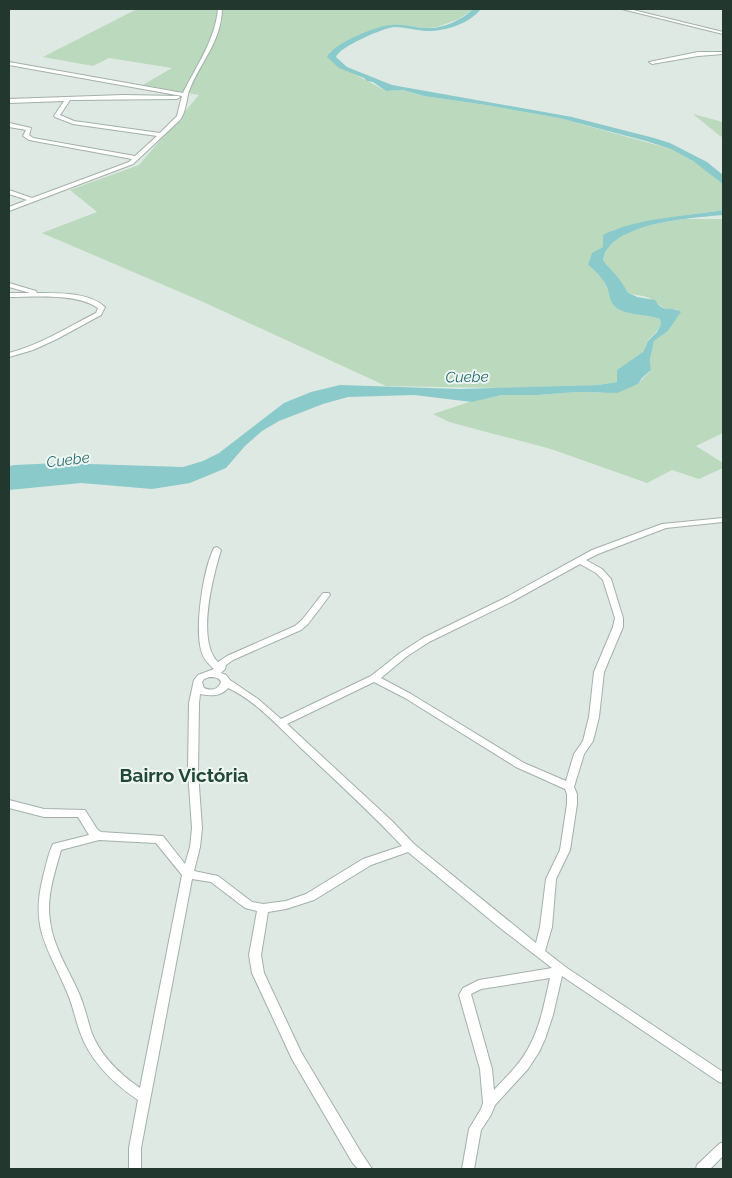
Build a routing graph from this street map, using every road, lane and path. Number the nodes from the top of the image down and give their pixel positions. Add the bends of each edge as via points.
1 (220, 9) edge
2 (624, 9) edge
3 (723, 33) edge
4 (723, 53) edge
5 (652, 62) dead end
6 (9, 63) edge
7 (184, 98) junction
8 (68, 99) junction
9 (9, 101) edge
10 (9, 125) edge
11 (161, 135) junction
12 (136, 158) junction
13 (9, 192) edge
14 (16, 196) junction
15 (32, 200) junction
16 (12, 208) edge
17 (9, 285) edge
18 (9, 295) edge
19 (44, 295) junction
20 (9, 355) edge
21 (723, 520) edge
22 (217, 550) dead end
23 (580, 560) junction
24 (326, 595) dead end
25 (216, 671) junction
26 (374, 678) junction
27 (226, 682) junction
28 (197, 685) junction
29 (215, 692) junction
30 (242, 692) junction
31 (194, 703) junction
32 (280, 723) junction
33 (569, 787) junction
34 (9, 804) edge
35 (99, 836) junction
36 (410, 847) junction
37 (188, 874) junction
38 (263, 908) junction
39 (539, 952) junction
40 (560, 972) junction
41 (723, 1078) edge
42 (145, 1098) junction
43 (489, 1103) junction
44 (723, 1148) edge
45 (135, 1169) edge
46 (366, 1169) edge
47 (468, 1169) edge
48 (702, 1169) edge

1 - 7 street via 219,22
2 - 3 street
4 - 5 street
6 - 7 street
7 - 8 street
7 - 11 street via 181,117
8 - 9 street
8 - 11 street via 57,116 73,122
10 - 12 street via 28,128 26,136 31,139
11 - 12 street
12 - 15 street via 121,167
13 - 14 street
14 - 15 street
14 - 16 street
15 - 16 street
17 - 19 street
18 - 19 street
19 - 20 street via 97,302 102,307 99,314
21 - 23 street via 665,526
22 - 25 street via 209,573 204,641 206,654
23 - 26 street via 426,640
23 - 33 street via 607,580 619,618 599,672 588,741
24 - 25 street via 298,628 230,658
25 - 27 street
25 - 28 street via 201,677
26 - 32 street
26 - 33 street via 520,765
27 - 29 street via 225,687
27 - 30 street
28 - 29 street via 203,691
28 - 31 street
29 - 30 street
29 - 31 street
30 - 32 street
31 - 37 street via 193,772 197,828
32 - 36 street
33 - 39 street via 572,804 565,850 551,879 546,927
34 - 35 street via 44,813 81,813
35 - 37 street via 159,839
35 - 42 street via 57,847 47,878 44,923 74,994 89,1041 110,1072
36 - 38 street via 367,862 303,901
36 - 39 street
37 - 38 street via 214,879 249,905
37 - 42 street
38 - 46 street via 256,950 258,973 296,1055
39 - 40 street
40 - 41 street
40 - 43 street via 539,1041 520,1069
40 - 43 street via 467,990 467,1004 486,1069
42 - 45 street via 135,1148
43 - 47 street via 475,1129
44 - 48 street

